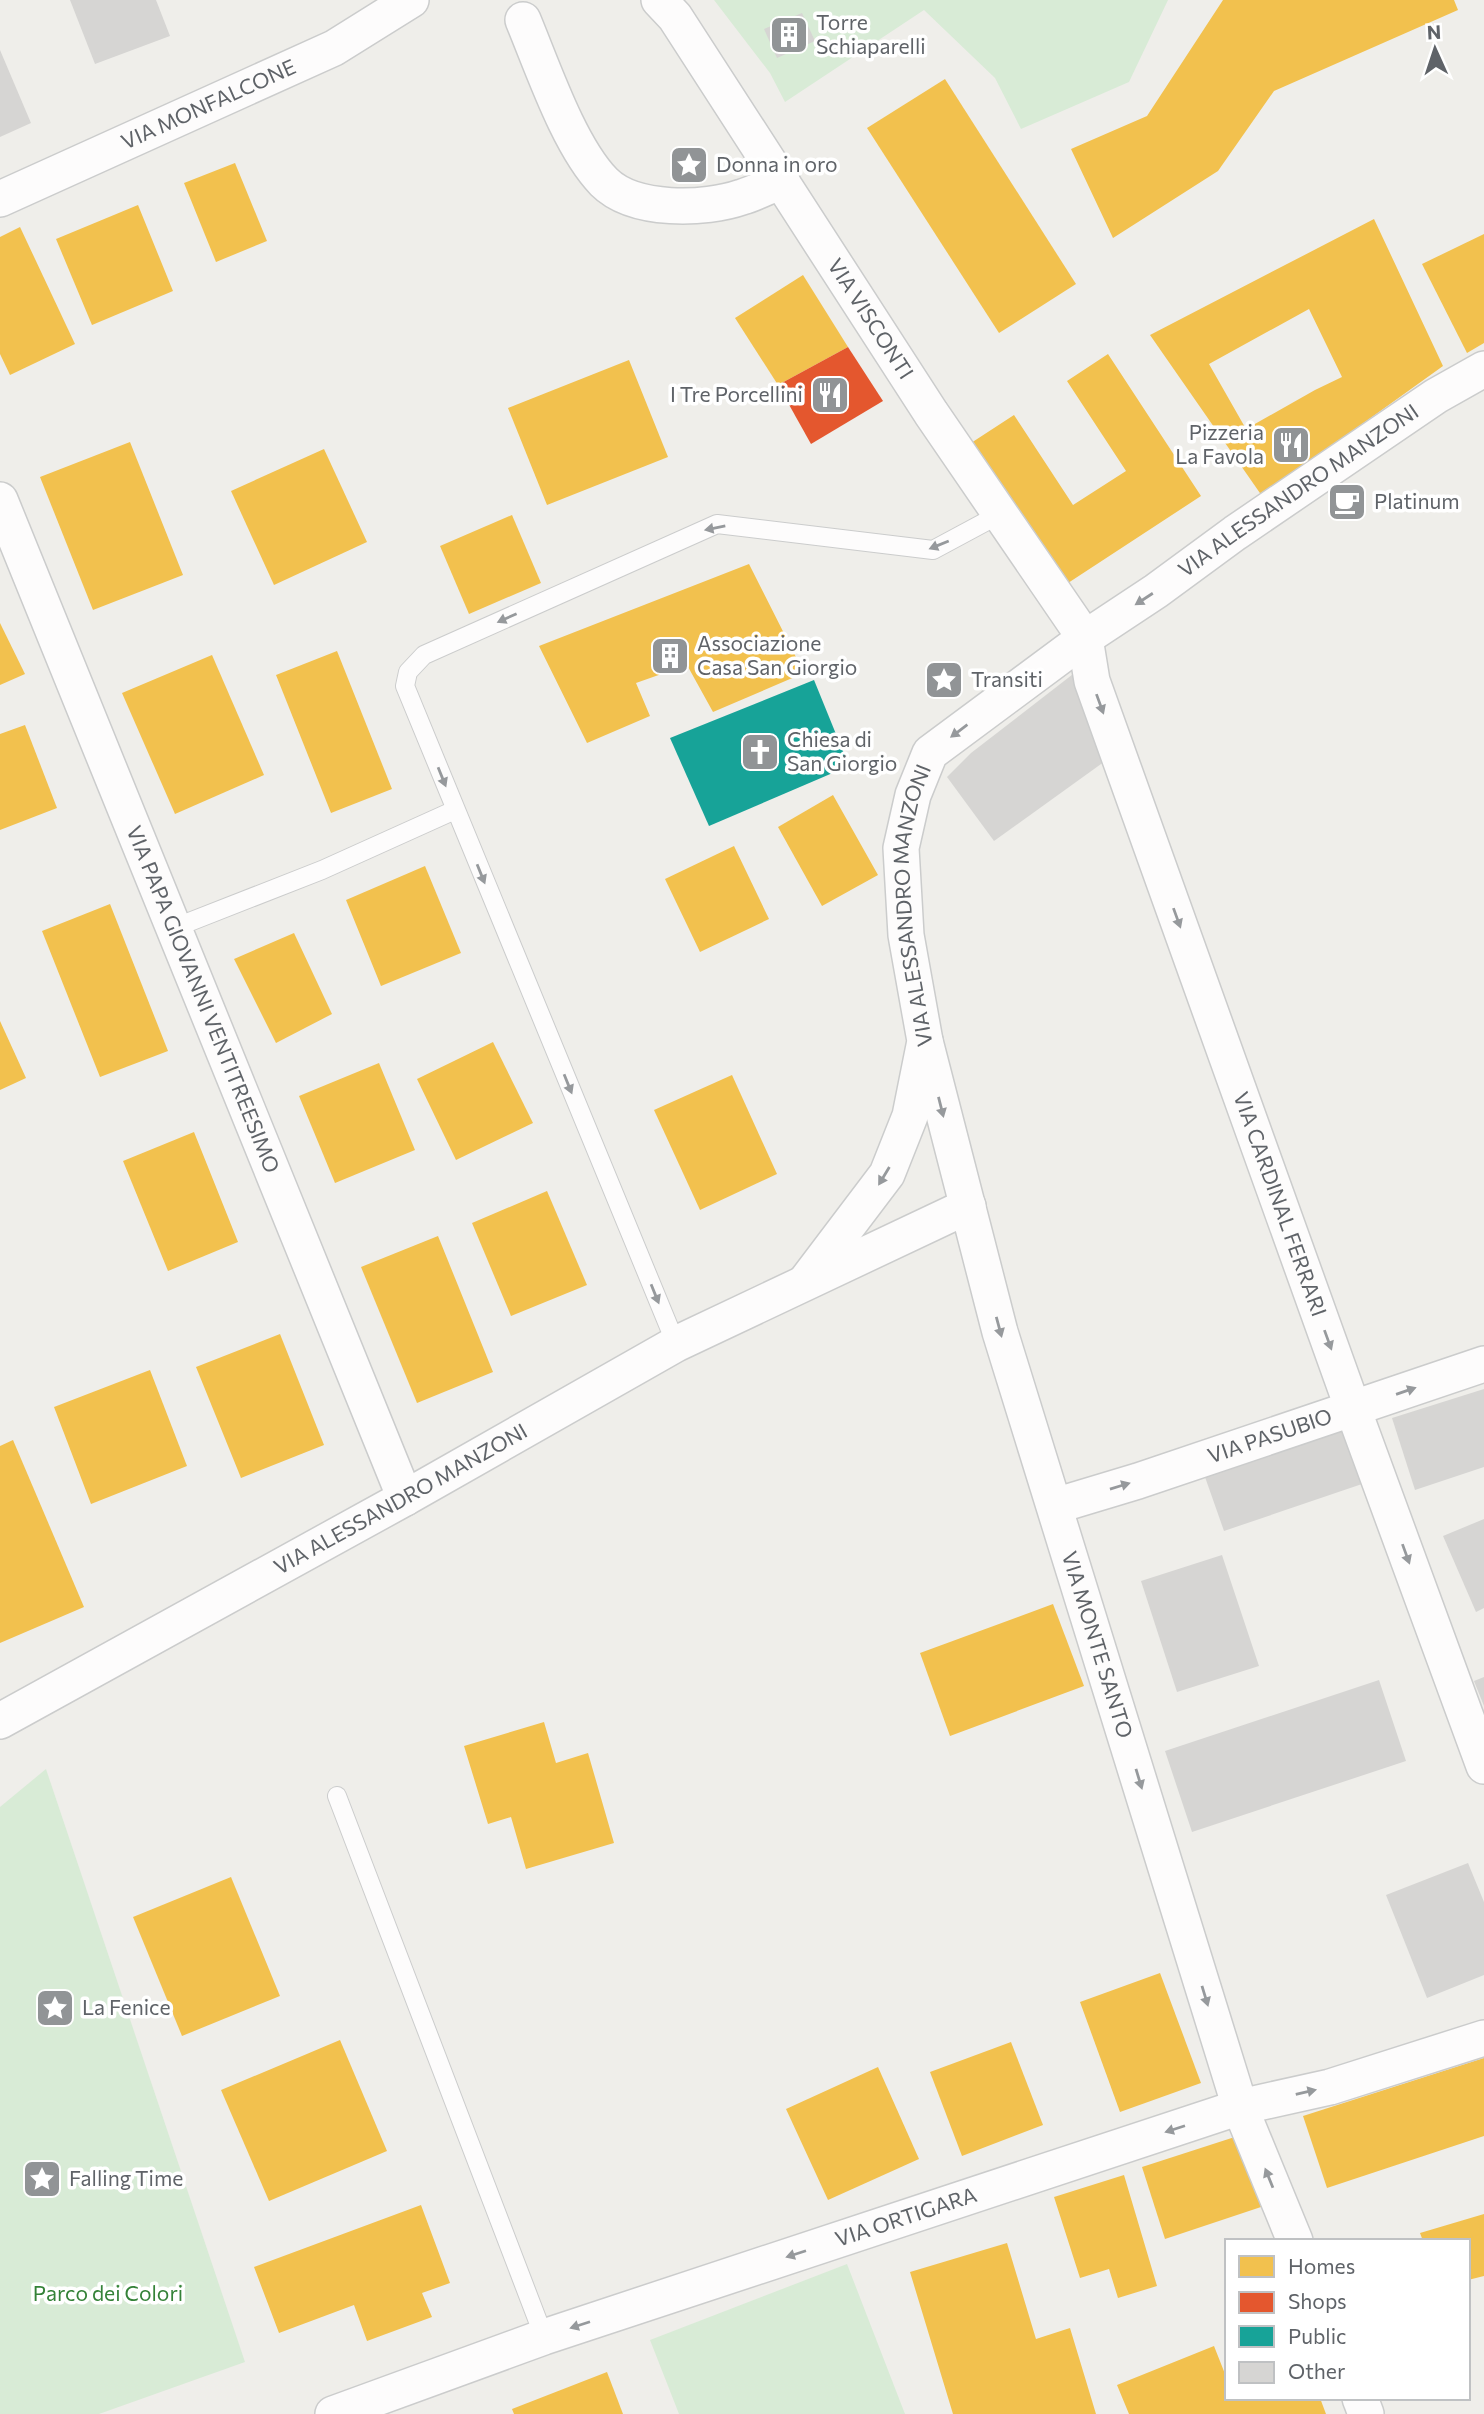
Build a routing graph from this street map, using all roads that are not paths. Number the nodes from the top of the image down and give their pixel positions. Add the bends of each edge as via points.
1 (411, 0) edge
2 (659, 0) edge
3 (523, 20) dead end
4 (782, 181) junction
5 (0, 199) edge
6 (1484, 369) edge
7 (0, 500) edge
8 (1000, 514) junction
9 (1085, 638) junction
10 (455, 810) junction
11 (174, 928) junction
12 (925, 1041) junction
13 (968, 1206) junction
14 (806, 1281) junction
15 (676, 1344) junction
16 (1484, 1364) edge
17 (1353, 1409) junction
18 (405, 1498) junction
19 (1055, 1506) junction
20 (0, 1721) edge
21 (1484, 1766) edge
22 (337, 1796) dead end
23 (1484, 2038) edge
24 (1240, 2107) junction
25 (1294, 2239) edge
26 (544, 2337) junction
27 (333, 2414) edge

1 - 5 street, VIA MONFALCONE via 334,48
2 - 4 street, VIA VISCONTI via 675,17
3 - 4 street via 572,133 606,184 634,201 700,205 740,198
4 - 8 street, VIA VISCONTI
6 -> 9 street, VIA ALESSANDRO MANZONI via 1414,411
7 - 11 street, VIA PAPA GIOVANNI VENTITREESIMO
8 - 9 street, VIA VISCONTI
8 -> 10 lane via 933,550 717,524 424,655 408,672 405,686
9 -> 12 street, VIA ALESSANDRO MANZONI via 930,753 913,795 901,848 906,935
9 -> 17 street, VIA CARDINAL FERRARI via 1096,694
10 - 11 lane via 322,870
10 -> 15 lane
11 - 18 street, VIA PAPA GIOVANNI VENTITREESIMO
12 -> 13 street, VIA MONTE SANTO
12 -> 14 street, VIA ALESSANDRO MANZONI via 910,1116 887,1174
13 - 14 street, VIA ALESSANDRO MANZONI
13 -> 19 street, VIA MONTE SANTO via 1000,1332
14 - 15 street, VIA ALESSANDRO MANZONI
15 - 18 street, VIA ALESSANDRO MANZONI
17 -> 16 street, VIA PASUBIO
19 -> 17 street, VIA PASUBIO
17 -> 21 street, VIA CARDINAL FERRARI
18 - 20 street, VIA ALESSANDRO MANZONI
19 -> 24 street, VIA MONTE SANTO
22 - 26 lane
24 -> 23 street, VIA ORTIGARA via 1330,2087
25 -> 24 street, VIA MONTE SANTO
24 -> 26 street, VIA ORTIGARA
26 - 27 street, VIA ORTIGARA

